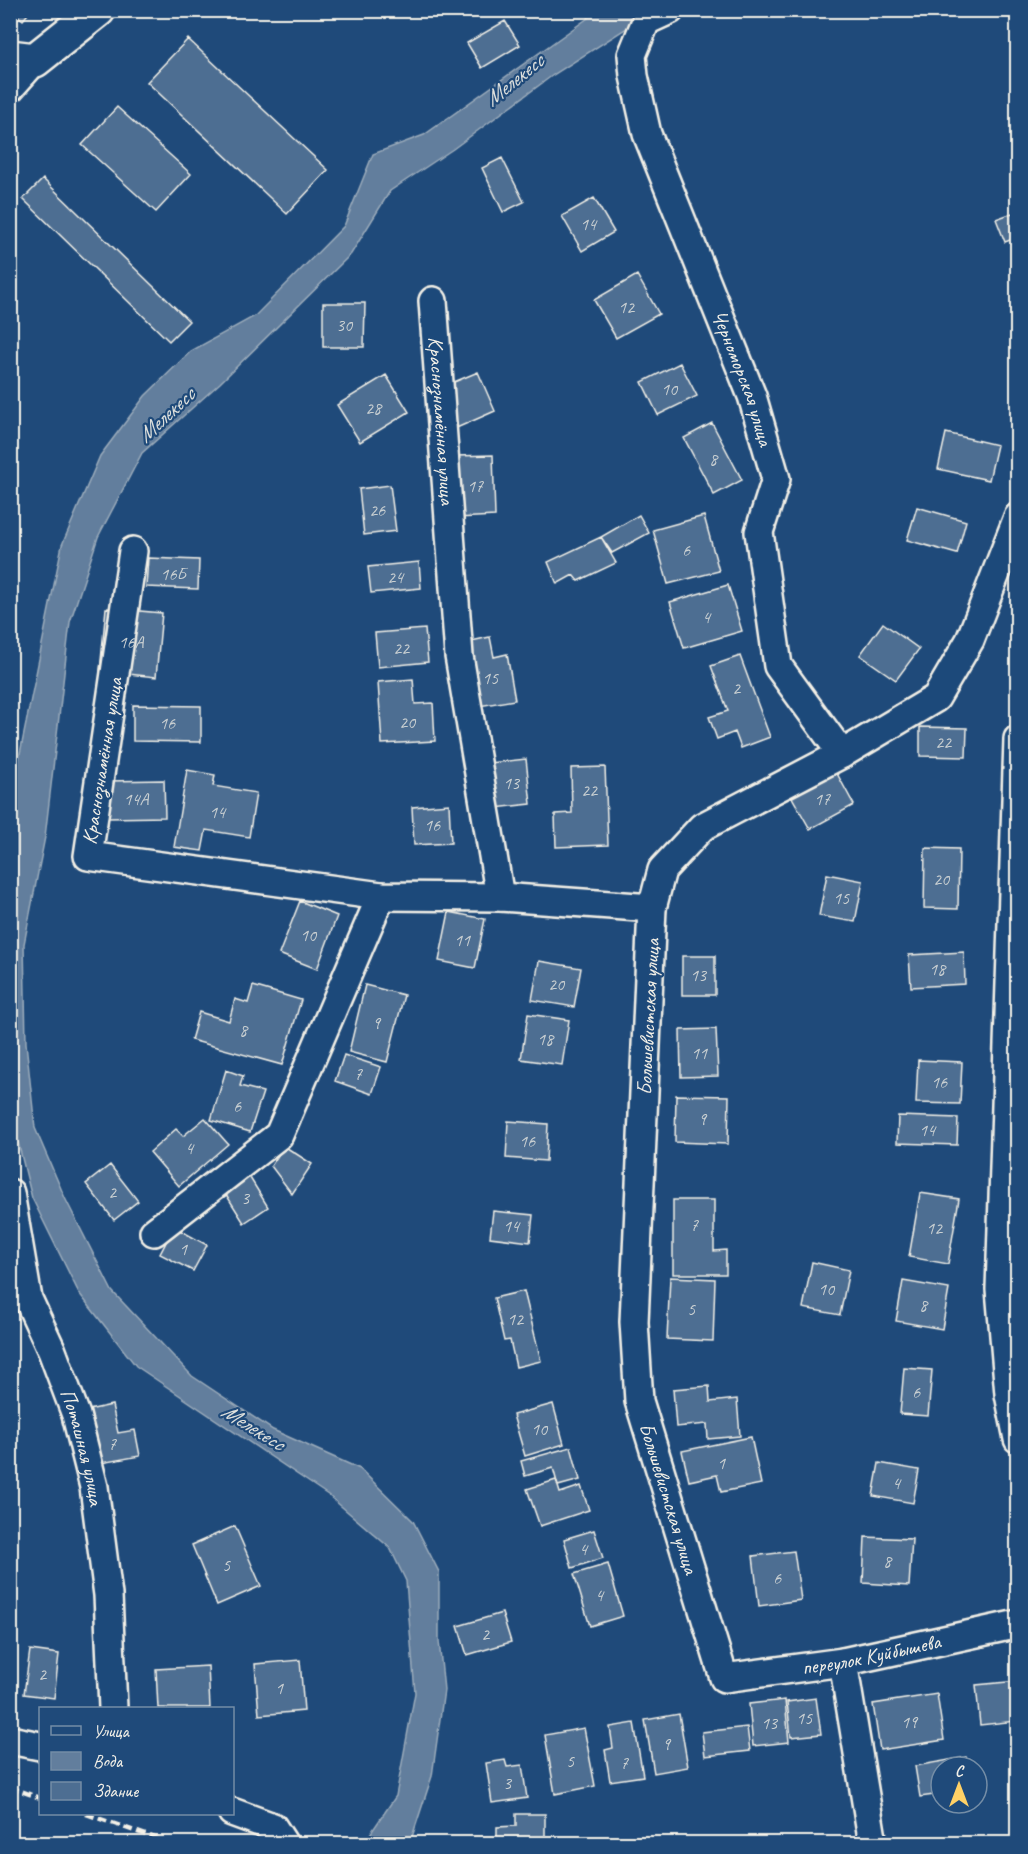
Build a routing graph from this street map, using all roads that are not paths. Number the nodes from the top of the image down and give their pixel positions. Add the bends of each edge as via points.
1 (98, 10) edge
2 (670, 10) edge
3 (23, 59) edge
4 (10, 88) edge
5 (433, 301) dead end
6 (1017, 517) edge
7 (133, 551) dead end
8 (1017, 739) edge
9 (842, 754) junction
10 (381, 896) junction
11 (500, 897) junction
12 (652, 908) junction
13 (10, 1193) edge
14 (154, 1232) dead end
15 (19, 1299) edge
16 (1017, 1439) edge
17 (1017, 1624) edge
18 (843, 1662) junction
19 (724, 1678) joint
20 (113, 1707) edge
21 (10, 1740) edge
22 (39, 1746) edge
23 (234, 1813) edge
24 (284, 1844) edge
25 (873, 1844) edge

1 - 3 street
2 - 9 street, Черноморская улица via 646,21 632,55 647,134 752,396 776,479 759,532 778,666
3 - 4 street
5 - 11 street, Краснознамённая улица via 459,656
6 - 9 street, Большевистская улица via 970,640 936,698
7 - 10 street, Краснознамённая улица via 87,856
8 - 16 street via 1000,1289
9 - 12 street, Большевистская улица via 702,827 662,870
10 - 11 street, Краснознамённая улица
10 - 14 street via 279,1135
11 - 12 street, Краснознамённая улица
12 - 19 street, Большевистская улица via 634,1323 639,1401
13 - 15 street, Поташная улица
15 - 20 street, Поташная улица via 52,1351 76,1415 94,1487 108,1595
17 - 18 street, переулок Куйбышева
18 - 19 street, переулок Куйбышева
18 - 25 street
21 - 22 street
23 - 24 street via 273,1827

